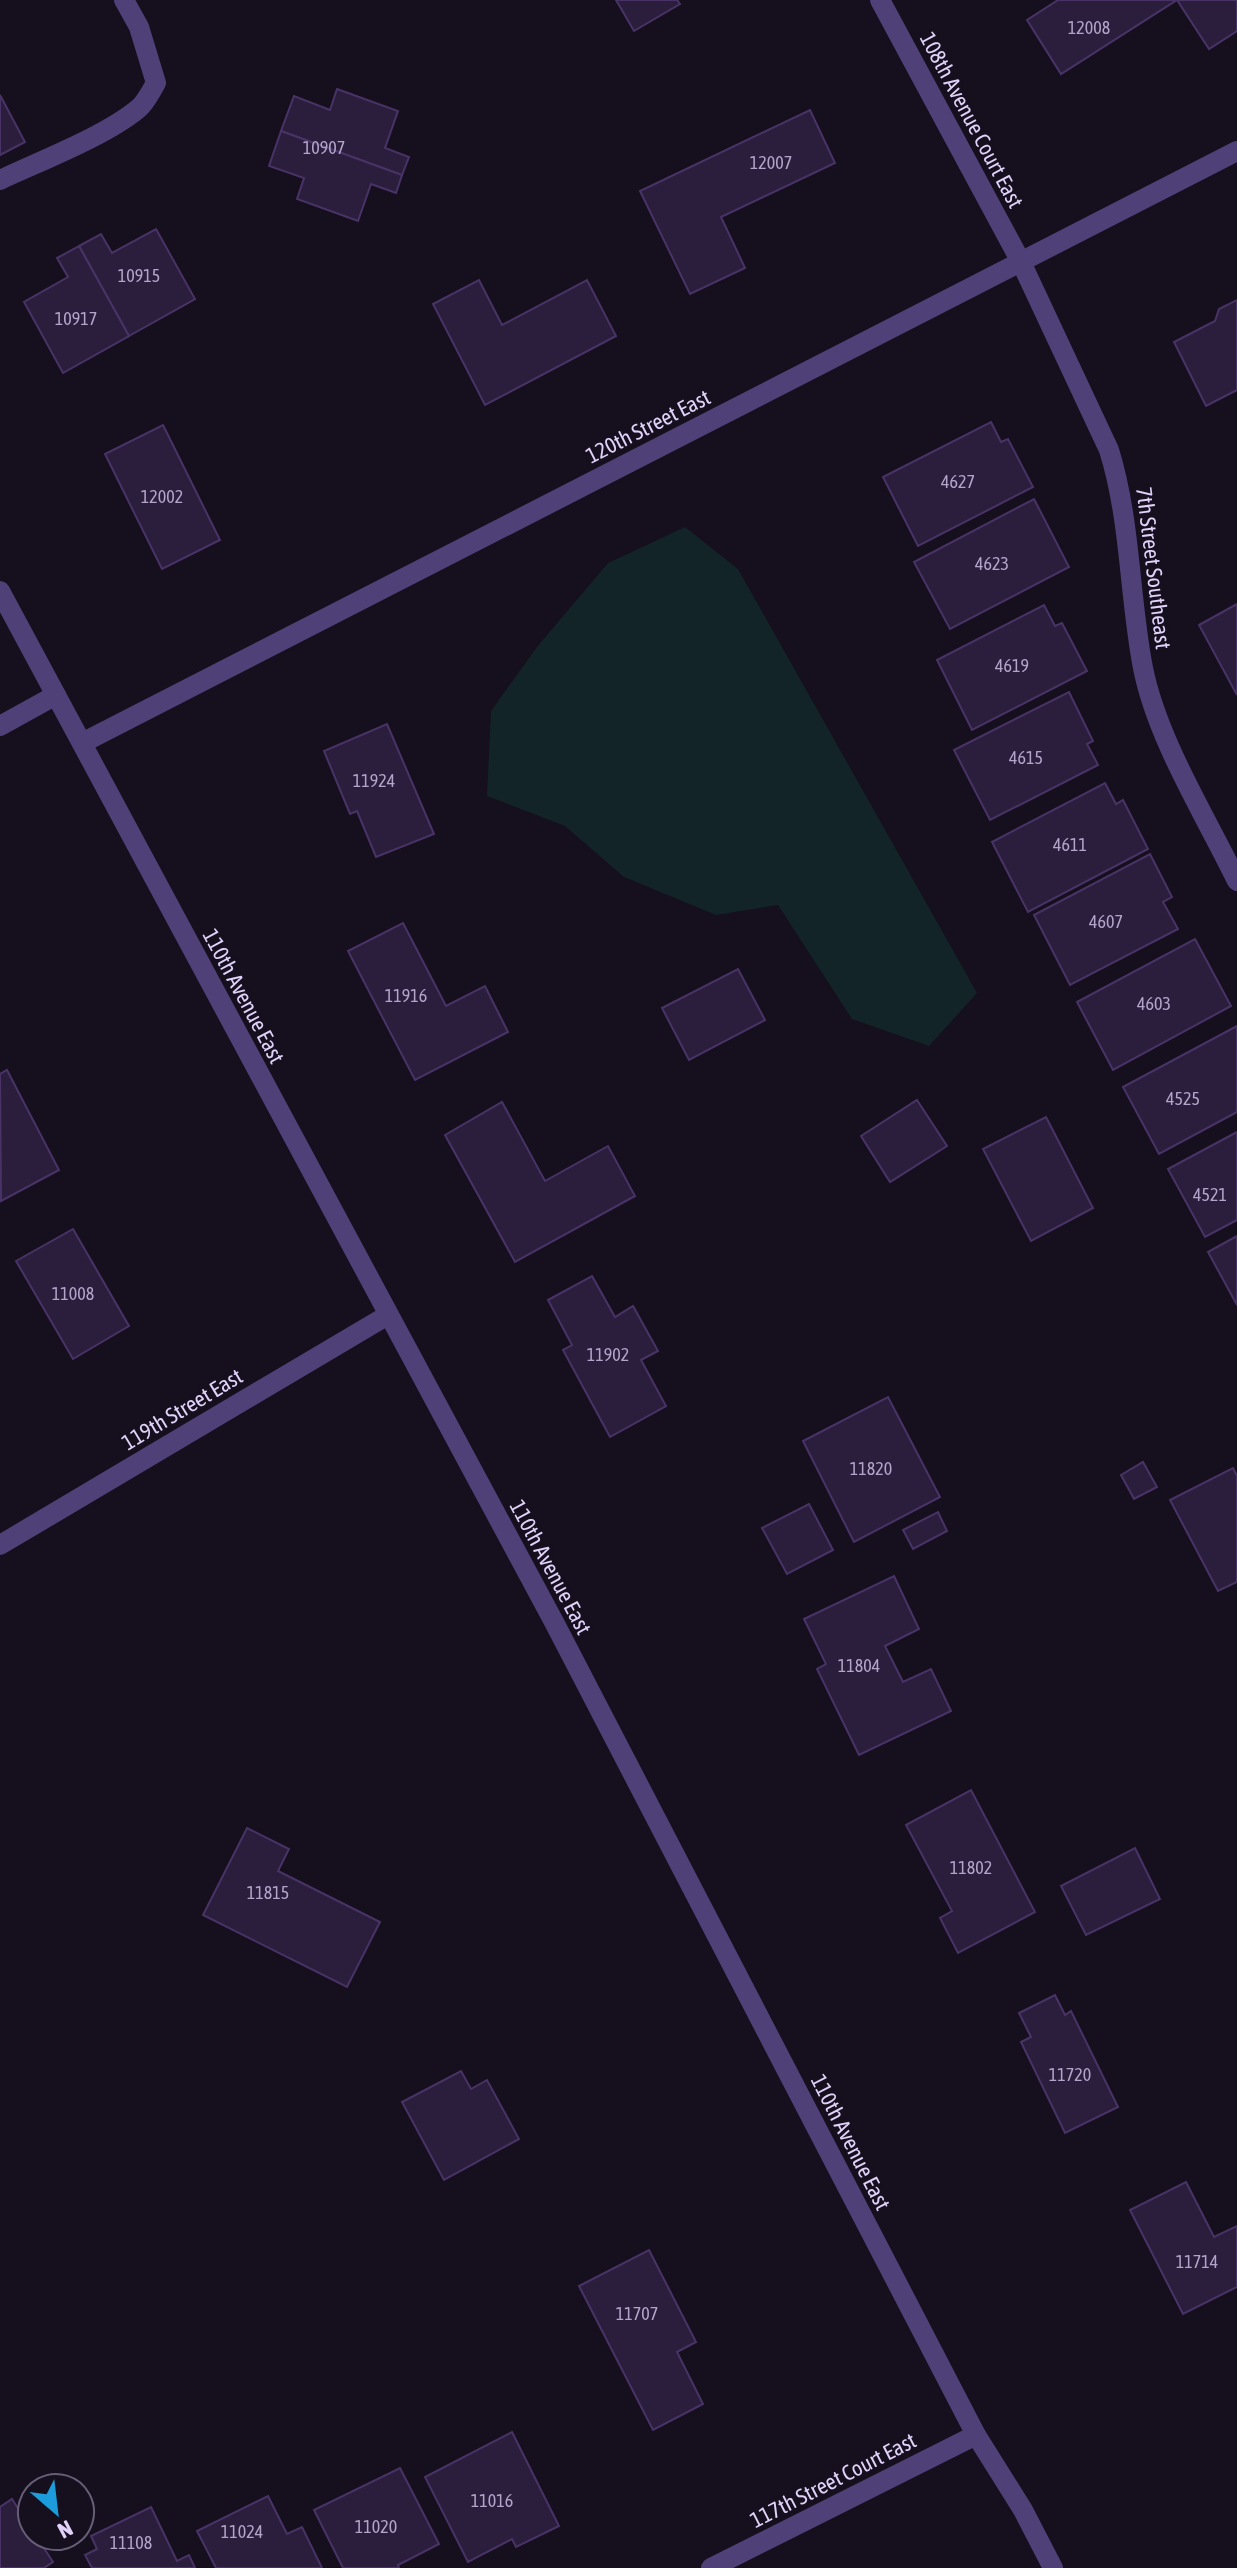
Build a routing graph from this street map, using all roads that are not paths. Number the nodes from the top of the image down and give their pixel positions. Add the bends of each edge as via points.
1 (124, 0) edge
2 (880, 0) edge
3 (1237, 151) edge
4 (0, 180) edge
5 (1021, 262) junction
6 (0, 591) edge
7 (56, 695) junction
8 (0, 726) edge
9 (82, 743) junction
10 (1237, 881) edge
11 (388, 1315) junction
12 (0, 1545) edge
13 (976, 2435) junction
14 (711, 2568) edge
15 (1053, 2568) edge

1 - 4 street via 139,27 156,83 142,106
2 - 5 street, 108th Avenue Court East
3 - 5 street, 120th Street East
5 - 9 street, 120th Street East
5 - 10 street, 7th Street Southeast via 1109,450 1119,482 1143,669 1161,727
6 - 7 street, 110th Avenue East
7 - 8 street
7 - 9 street, 110th Avenue East
9 - 11 street, 110th Avenue East
11 - 12 street, 119th Street East
11 - 13 street, 110th Avenue East
13 - 14 street, 117th Street Court East
13 - 15 street, 110th Avenue East

